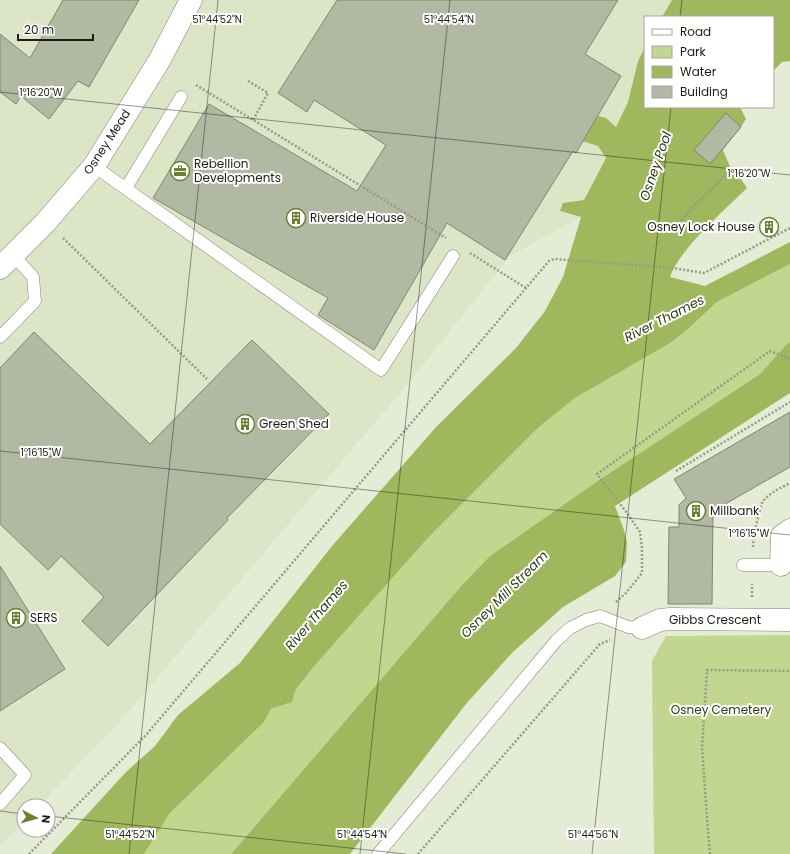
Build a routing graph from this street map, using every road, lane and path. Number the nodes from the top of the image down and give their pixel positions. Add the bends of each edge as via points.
1 (191, 0) edge
2 (248, 81) dead end
3 (193, 83) dead end
4 (182, 97) dead end
5 (253, 120) junction
6 (94, 166) junction
7 (731, 169) dead end
8 (126, 188) junction
9 (678, 223) dead end
10 (790, 228) edge
11 (62, 237) dead end
12 (446, 239) dead end
13 (466, 251) dead end
14 (453, 256) dead end
15 (6, 262) edge
16 (526, 288) junction
17 (0, 337) edge
18 (790, 359) edge
19 (207, 379) dead end
20 (790, 402) edge
21 (676, 471) dead end
22 (790, 530) edge
23 (743, 565) dead end
24 (786, 565) edge
25 (600, 616) junction
26 (790, 620) edge
27 (642, 628) junction
28 (790, 671) edge
29 (0, 748) edge
30 (0, 804) edge
31 (29, 854) edge
32 (378, 854) edge
33 (418, 854) edge
34 (710, 854) edge

1 - 6 street, Osney Mead via 159,61
2 - 5 path via 268,93
3 - 5 path
4 - 8 lane
5 - 12 path
6 - 8 lane
6 - 15 street, Osney Mead via 45,223
7 - 9 path
8 - 14 lane via 381,370
10 - 16 path via 704,273 673,268 554,259 549,261
11 - 19 path
13 - 16 path
15 - 17 lane via 33,277 35,301
16 - 31 path via 146,735
18 - 25 path via 770,351 597,474 640,532 642,548 642,573 626,593
20 - 21 path
22 - 24 street via 782,536
23 - 24 lane
25 - 27 lane via 628,627
25 - 32 lane via 570,628 556,641
26 - 27 street, Gibbs Crescent via 670,619 660,620
27 - 33 path via 600,644
28 - 34 path via 707,670 702,748
29 - 30 lane via 25,775

